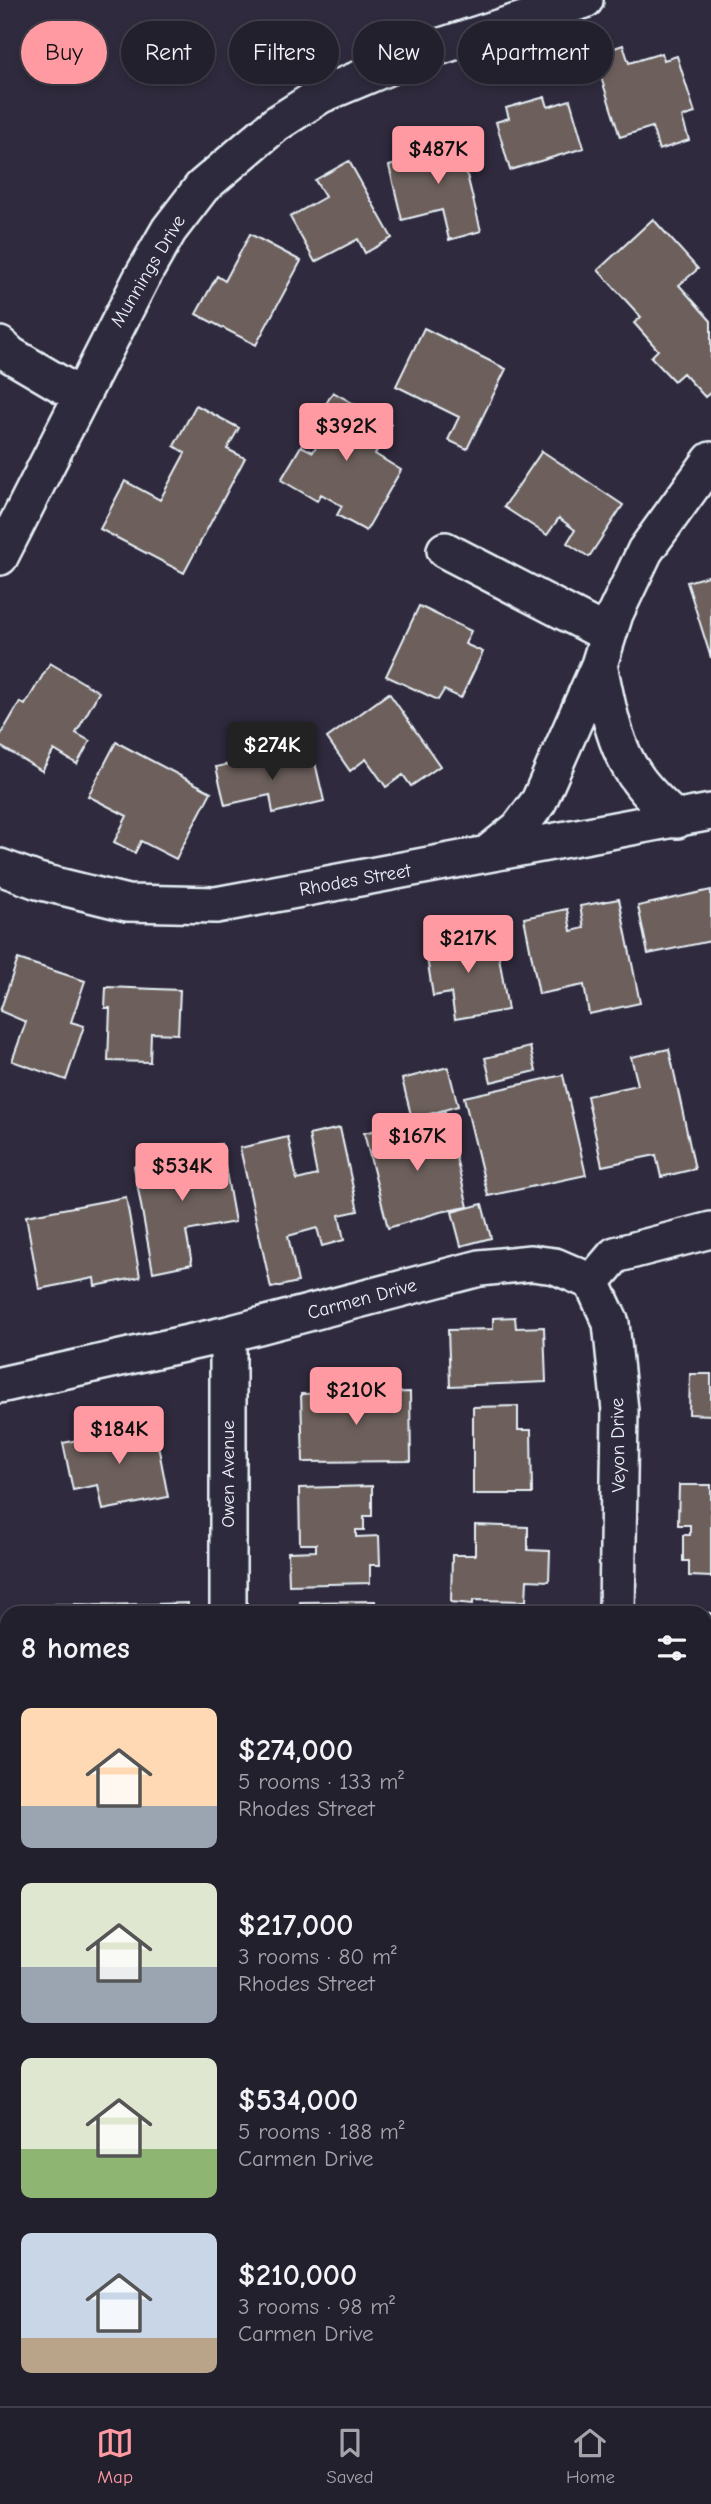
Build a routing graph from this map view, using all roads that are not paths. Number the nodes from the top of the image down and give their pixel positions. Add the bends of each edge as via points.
1 (585, 0) edge
2 (0, 345) edge
3 (79, 396) junction
4 (711, 460) edge
5 (445, 550) dead end
6 (0, 557) edge
7 (603, 649) junction
8 (711, 812) edge
9 (677, 820) junction
10 (482, 857) junction
11 (0, 867) edge
12 (711, 1230) edge
13 (592, 1282) junction
14 (228, 1334) junction
15 (0, 1385) edge
16 (228, 1606) edge
17 (617, 1606) edge

1 - 3 street, Munnings Drive via 364,75 321,95 258,138 202,187 169,230
2 - 3 street
3 - 6 street, Munnings Drive
4 - 7 street via 645,551
5 - 7 street
7 - 9 street via 608,709 626,762
7 - 10 street via 539,801 513,835
8 - 9 street, Rhodes Street
9 - 10 street, Rhodes Street
10 - 11 street, Rhodes Street via 216,905 127,902
12 - 13 street via 615,1255
13 - 14 street, Carmen Drive via 555,1266 531,1263 480,1268
13 - 17 street, Veyon Drive via 611,1323 620,1410
14 - 15 street, Carmen Drive
14 - 16 street, Owen Avenue

